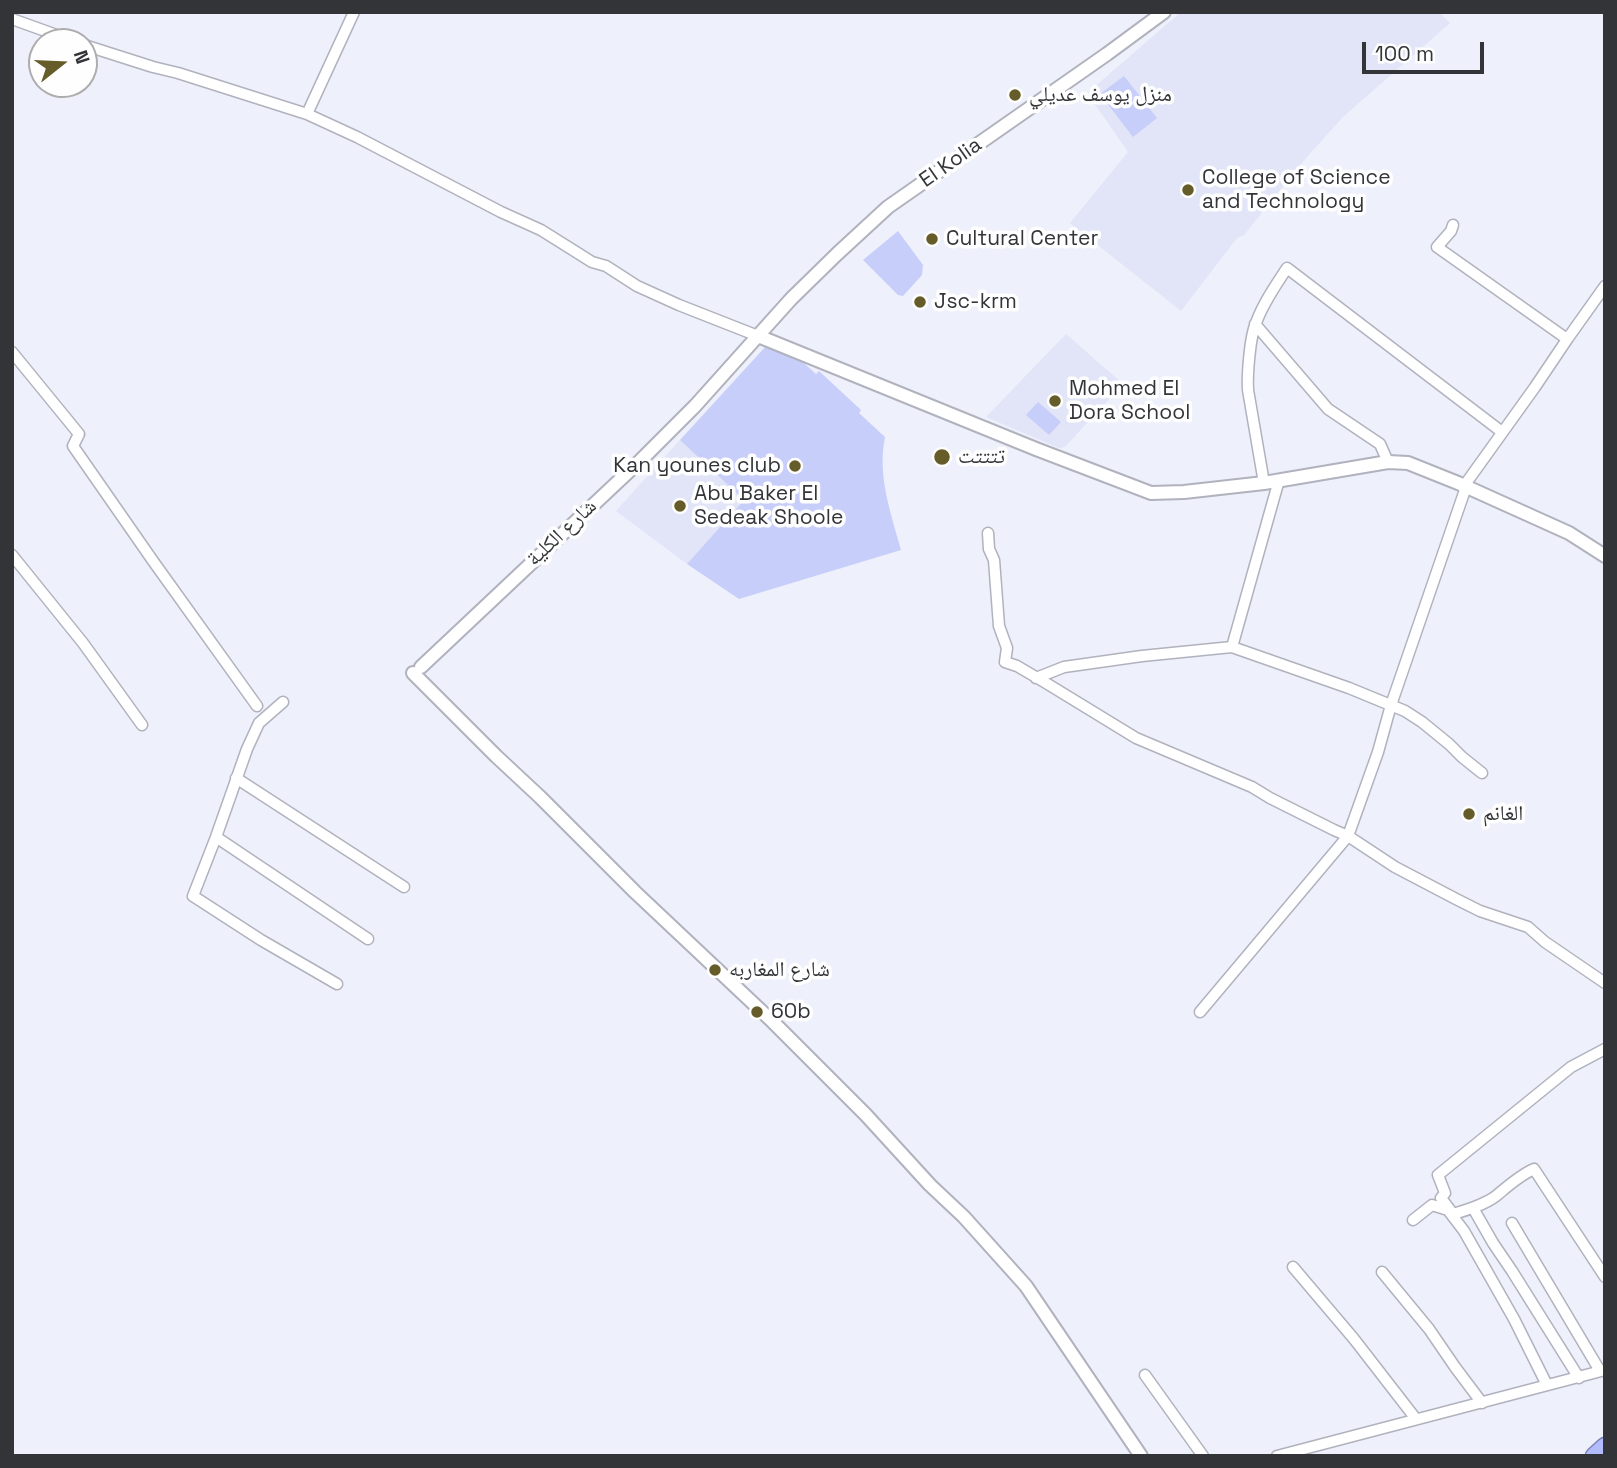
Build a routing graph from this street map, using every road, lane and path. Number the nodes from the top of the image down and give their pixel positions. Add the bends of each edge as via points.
1 (354, 12) edge
2 (1164, 12) edge
3 (12, 19) edge
4 (37, 28) edge
5 (98, 49) edge
6 (307, 114) junction
7 (1453, 225) dead end
8 (1605, 286) edge
9 (1255, 324) junction
10 (758, 336) junction
11 (1567, 338) junction
12 (12, 352) edge
13 (1502, 432) junction
14 (1388, 461) junction
15 (1279, 480) junction
16 (1264, 483) junction
17 (1465, 487) junction
18 (988, 533) dead end
19 (12, 555) edge
20 (1605, 556) edge
21 (1232, 647) junction
22 (1036, 678) junction
23 (283, 702) dead end
24 (1391, 705) junction
25 (257, 706) dead end
26 (142, 725) dead end
27 (1482, 773) dead end
28 (236, 778) junction
29 (1348, 836) junction
30 (216, 837) junction
31 (404, 887) dead end
32 (368, 939) dead end
33 (1605, 983) edge
34 (337, 984) dead end
35 (1199, 1012) dead end
36 (1605, 1049) edge
37 (1473, 1208) junction
38 (1413, 1220) dead end
39 (1511, 1223) dead end
40 (1293, 1267) dead end
41 (1382, 1272) dead end
42 (1605, 1277) edge
43 (1603, 1370) edge
44 (1145, 1375) dead end
45 (1579, 1378) junction
46 (1548, 1385) junction
47 (1482, 1403) junction
48 (1416, 1419) junction
49 (1605, 1446) edge
50 (1140, 1456) edge
51 (1203, 1456) edge
52 (1277, 1456) edge
53 (1594, 1456) edge

1 - 6 street
2 - 10 street, El Kolia via 887,207
3 - 4 street
5 - 6 street
6 - 10 street via 541,230 637,286
7 - 11 street via 1437,247
8 - 11 street
9 - 13 street via 1287,268
9 - 14 street via 1328,409 1380,444
9 - 16 street via 1247,378
10 - 16 street via 1151,492
10 - 50 street, شارع الكلية via 650,451 417,670 496,756 773,1022 964,1217 1026,1286
11 - 13 street
12 - 25 street via 79,434 73,446
13 - 17 street
14 - 15 street
14 - 17 street via 1408,463
15 - 16 street
15 - 21 street
17 - 20 street via 1569,533
17 - 24 street
18 - 22 street via 999,626 1007,648 1005,662
19 - 26 street
21 - 22 street via 1065,667
21 - 24 street
22 - 29 street via 1136,738 1252,787
23 - 28 street via 259,723
24 - 27 street via 1422,722
24 - 29 street
28 - 30 street
28 - 31 street
29 - 33 street via 1456,899 1528,927
29 - 35 street
30 - 32 street
30 - 34 street via 193,896
36 - 37 street via 1571,1067 1438,1175 1445,1193 1441,1198 1453,1214
37 - 42 street via 1534,1169
37 - 45 street
38 - 46 street via 1432,1205 1448,1210
39 - 43 street
40 - 48 street
41 - 47 street
43 - 45 street
44 - 51 street
45 - 46 street
46 - 47 street
47 - 48 street
48 - 52 street
49 - 53 highway

